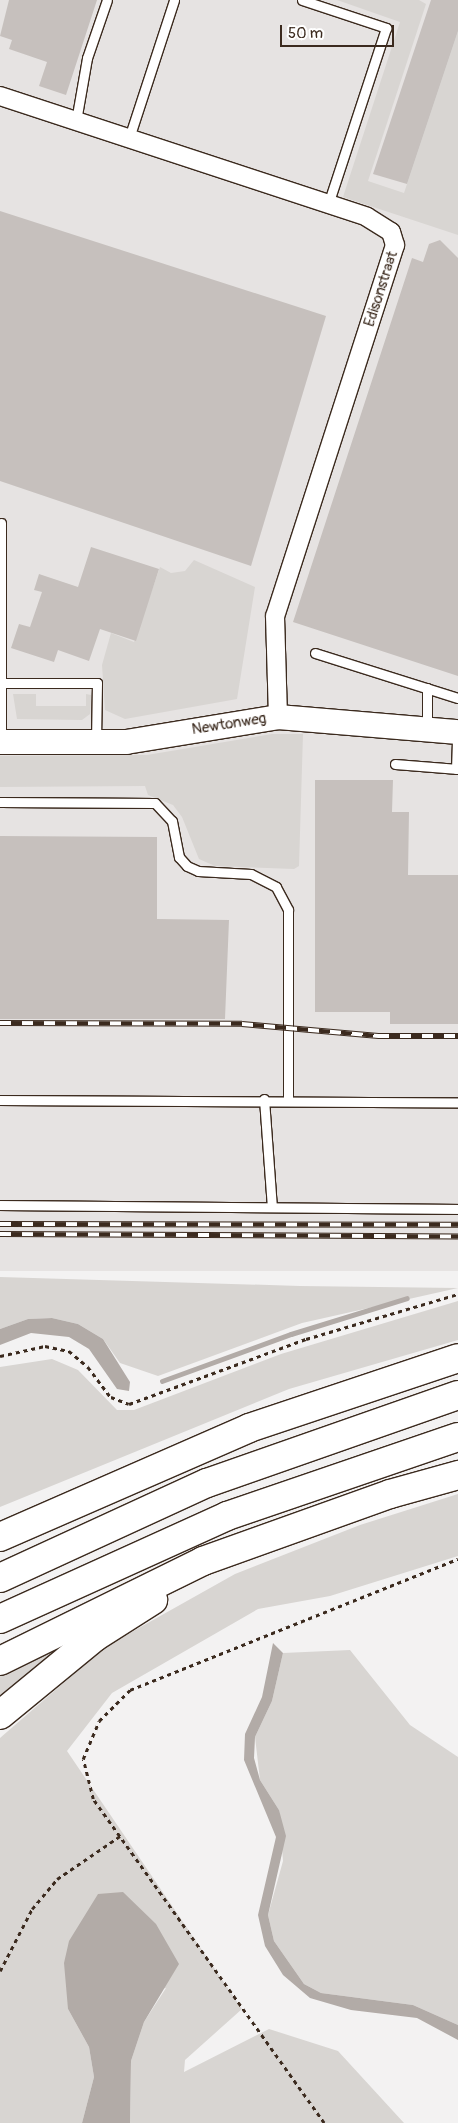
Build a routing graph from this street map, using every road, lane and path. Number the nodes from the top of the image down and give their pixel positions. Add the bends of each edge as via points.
1 (107, 0) edge
2 (174, 0) edge
3 (302, 0) edge
4 (0, 96) edge
5 (76, 121) junction
6 (129, 138) junction
7 (328, 204) junction
8 (1, 523) edge
9 (315, 652) dead end
10 (0, 683) edge
11 (426, 688) junction
12 (458, 698) edge
13 (278, 717) junction
14 (426, 729) junction
15 (458, 732) edge
16 (0, 742) edge
17 (96, 742) junction
18 (395, 764) dead end
19 (457, 769) edge
20 (0, 802) edge
21 (264, 1099) junction
22 (288, 1099) junction
23 (0, 1100) edge
24 (458, 1102) edge
25 (0, 1205) edge
26 (272, 1207) junction
27 (458, 1209) edge
28 (458, 1294) edge
29 (0, 1356) edge
30 (458, 1358) edge
31 (458, 1395) edge
32 (458, 1437) edge
33 (458, 1475) edge
34 (60, 1508) junction
35 (0, 1526) edge
36 (0, 1537) edge
37 (268, 1538) junction
38 (458, 1559) edge
39 (0, 1578) edge
40 (0, 1619) edge
41 (0, 1660) edge
42 (0, 1715) edge
43 (120, 1836) junction
44 (0, 1971) edge
45 (324, 2123) edge

1 - 5 lane via 87,58
2 - 6 lane
3 - 7 lane via 386,28
4 - 5 street, Edisonstraat
5 - 6 street, Edisonstraat
6 - 7 street, Edisonstraat
7 - 13 street, Edisonstraat via 383,227 391,232 395,245 275,616
8 - 10 lane
9 - 11 lane
10 - 16 lane
10 - 17 lane via 97,683
11 - 12 lane
11 - 14 lane
13 - 14 street, Newtonweg
13 - 17 street, Newtonweg via 126,742
14 - 15 street, Newtonweg
15 - 19 lane
16 - 17 street, Newtonweg
18 - 19 lane
20 - 22 lane via 155,803 172,822 179,857 187,866 198,871 251,874 276,887 288,910
21 - 22 lane
21 - 23 lane
21 - 26 lane
22 - 24 lane
25 - 26 lane
26 - 27 lane
28 - 29 path via 306,1339 129,1404 111,1397 88,1367 69,1351 45,1346
30 - 34 highway via 249,1428
31 - 39 highway via 206,1483
32 - 40 highway via 227,1516
33 - 37 highway
34 - 35 highway
34 - 36 highway
37 - 41 highway via 154,1581
37 - 42 highway via 137,1608 95,1637
38 - 43 path via 130,1690 99,1721 83,1759 93,1799
43 - 44 path via 58,1879 32,1909
43 - 45 path

